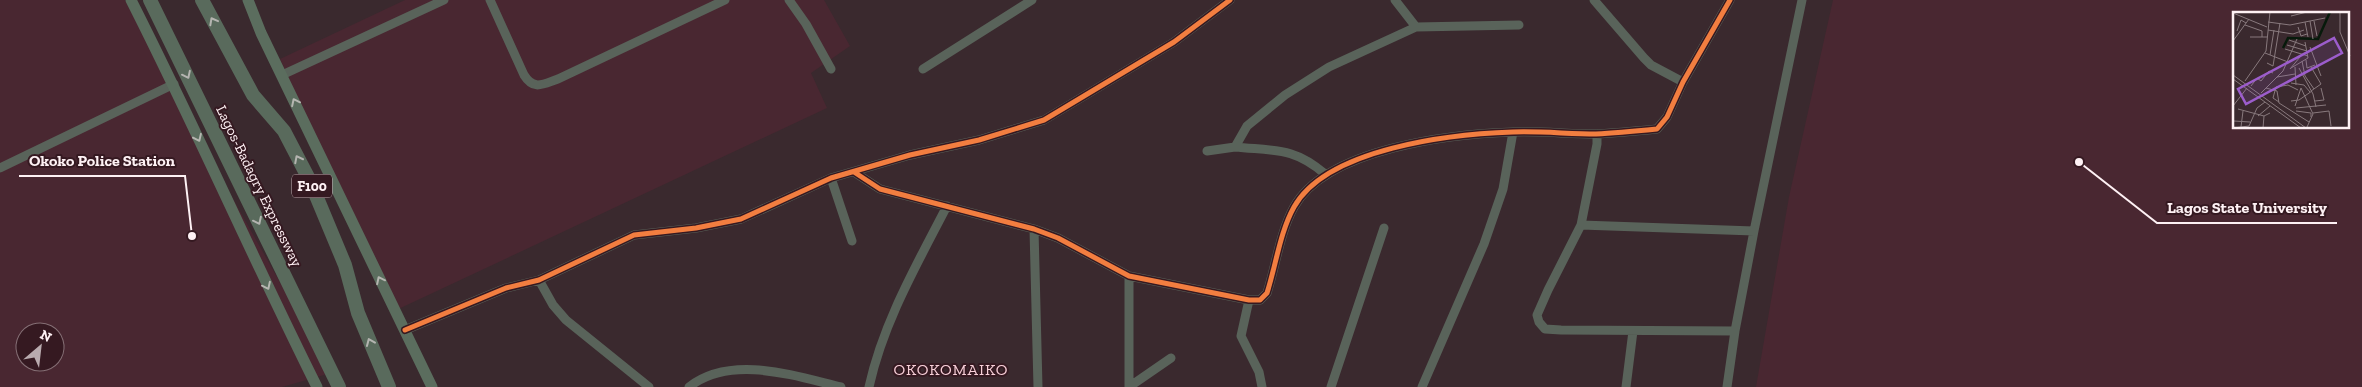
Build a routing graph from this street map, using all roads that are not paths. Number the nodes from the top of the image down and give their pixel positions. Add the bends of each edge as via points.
1 (131, 0) edge
2 (150, 0) edge
3 (202, 0) edge
4 (248, 0) edge
5 (444, 0) edge
6 (490, 0) edge
7 (725, 0) edge
8 (789, 0) edge
9 (1032, 0) edge
10 (1230, 0) edge
11 (1395, 0) edge
12 (1594, 0) edge
13 (1801, 0) edge
14 (1728, 1) edge
15 (1519, 25) dead end
16 (1416, 27) junction
17 (831, 69) dead end
18 (924, 69) dead end
19 (282, 75) junction
20 (1683, 82) junction
21 (174, 84) junction
22 (1513, 132) junction
23 (1597, 134) junction
24 (1235, 147) junction
25 (1207, 151) dead end
26 (0, 168) edge
27 (854, 172) junction
28 (1325, 174) junction
29 (831, 178) junction
30 (947, 206) junction
31 (1581, 226) junction
32 (1384, 228) dead end
33 (1034, 229) junction
34 (1754, 231) junction
35 (852, 241) dead end
36 (1129, 276) junction
37 (539, 280) junction
38 (1249, 300) junction
39 (404, 330) junction
40 (1633, 331) junction
41 (1735, 331) junction
42 (1171, 358) dead end
43 (316, 387) edge
44 (339, 387) edge
45 (389, 387) edge
46 (432, 387) edge
47 (649, 387) edge
48 (689, 387) edge
49 (841, 387) edge
50 (869, 387) edge
51 (1038, 387) edge
52 (1129, 387) edge
53 (1262, 387) edge
54 (1331, 387) edge
55 (1422, 387) edge
56 (1626, 387) edge
57 (1727, 387) edge

1 - 21 main road
2 -> 44 highway, Lagos-Badagry Expressway
45 -> 3 highway, F100 via 358,313 345,265 310,181 284,131 253,95
4 - 19 main road
5 - 19 street
6 - 7 street via 528,83 536,86 558,79
8 - 17 street
9 - 18 street
10 - 27 street via 1174,42 1044,120
11 - 16 street
12 - 20 street via 1648,62
13 - 34 street
14 - 20 street
15 - 16 street
16 - 24 street via 1329,67 1285,96 1247,126
39 -> 19 main road
20 - 23 street via 1657,129
21 - 26 street
21 -> 43 main road
22 - 23 street
22 - 28 street via 1390,149
22 - 55 street via 1503,189 1484,244
23 - 31 street
24 - 25 street
24 - 28 street via 1290,153 1311,162
27 - 29 street
27 - 30 street via 880,189
28 - 38 street via 1308,188 1295,206 1267,293 1262,299
29 - 35 street
29 - 37 street via 741,219 634,235
30 - 33 street
30 - 50 street via 901,295
31 - 34 street
31 - 40 street via 1548,290 1538,315 1539,322 1545,329
32 - 54 street
33 - 36 street via 1058,238
33 - 51 street
34 - 41 street
36 - 38 street
36 - 52 street
37 - 39 street via 506,288
37 - 47 street via 566,320
38 - 53 street via 1242,336 1259,372
39 - 46 main road
40 - 41 street
40 - 56 street
41 - 57 street
42 - 52 street
48 - 49 street via 720,373 747,369

